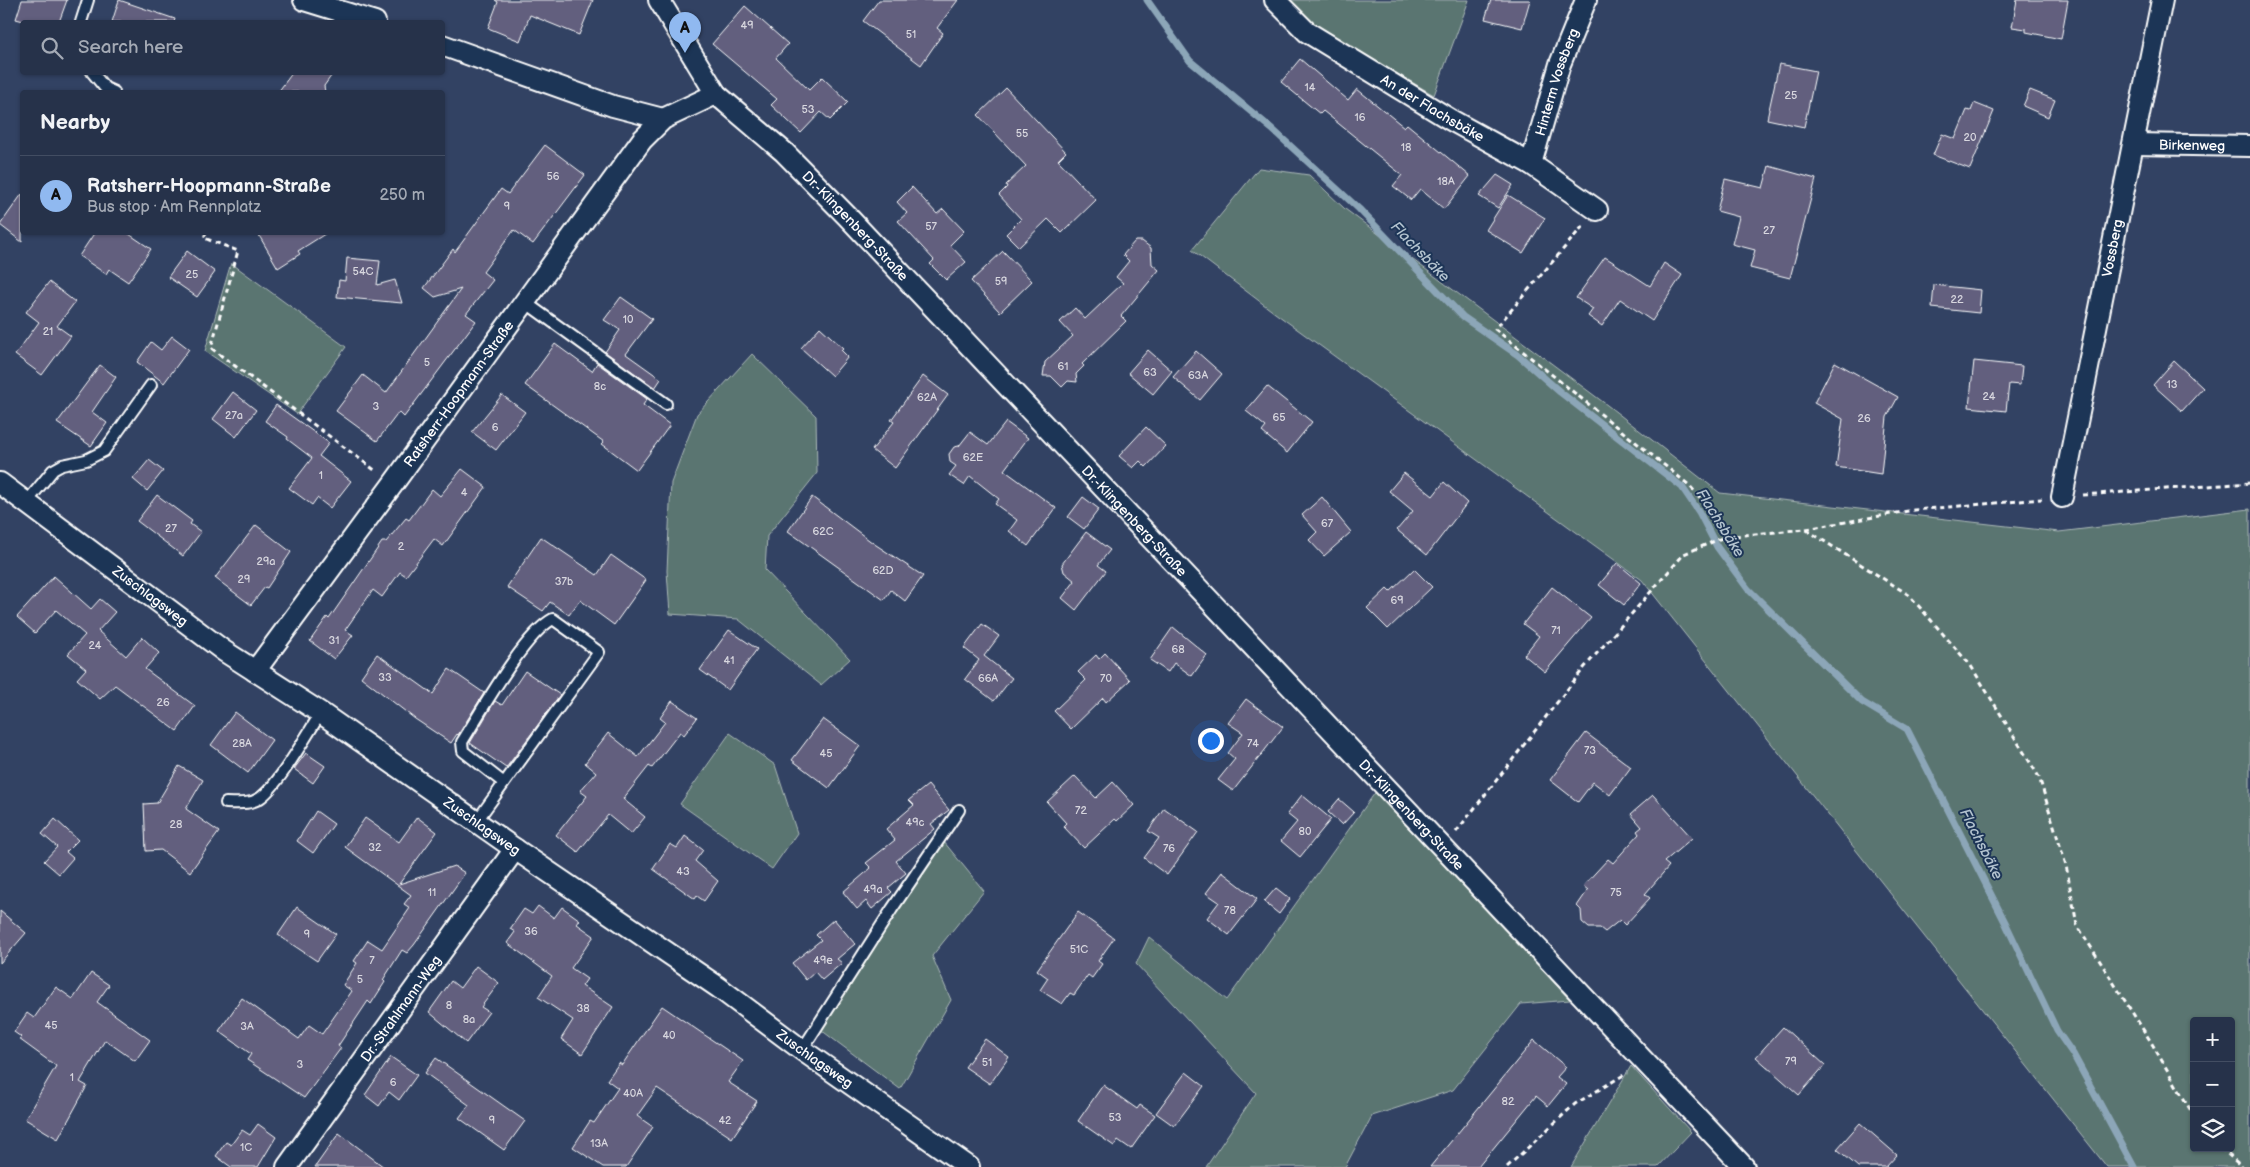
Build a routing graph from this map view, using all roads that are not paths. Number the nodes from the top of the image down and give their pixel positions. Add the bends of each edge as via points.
1 (88, 0) edge
2 (304, 0) edge
3 (660, 0) edge
4 (1275, 0) edge
5 (1586, 0) edge
6 (2162, 0) edge
7 (82, 20) edge
8 (369, 20) edge
9 (445, 46) edge
10 (94, 75) edge
11 (110, 90) edge
12 (716, 94) junction
13 (663, 119) junction
14 (2134, 144) junction
15 (2250, 146) edge
16 (1531, 164) junction
17 (1597, 210) road end
18 (525, 302) junction
19 (151, 385) dead end
20 (666, 404) dead end
21 (0, 483) edge
22 (2062, 497) road end
23 (26, 503) junction
24 (255, 671) junction
25 (321, 713) junction
26 (504, 783) junction
27 (226, 803) dead end
28 (959, 810) dead end
29 (476, 822) junction
30 (515, 849) junction
31 (802, 1050) junction
32 (287, 1167) edge
33 (969, 1167) edge
34 (1744, 1167) edge

1 - 7 lane
2 - 8 street
3 - 12 street, Dr.-Klingenberg-Straße
4 - 16 street, An der Flachsbäke via 1307,32 1451,120
5 - 16 street, Hinterm Vossberg via 1560,64
6 - 14 street, Vossberg
9 - 13 street via 613,106
10 - 11 lane
12 - 13 street
12 - 34 street, Dr.-Klingenberg-Straße via 784,152 847,216
13 - 18 street, Ratsherr-Hoopmann-Straße via 642,140
14 - 15 street, Birkenweg
14 - 22 street, Vossberg
16 - 17 street, An der Flachsbäke
18 - 20 lane
18 - 24 street, Ratsherr-Hoopmann-Straße
19 - 23 lane via 104,451 53,470
21 - 23 street, Zuschlagsweg
23 - 24 street, Zuschlagsweg
24 - 25 street, Zuschlagsweg
25 - 27 lane via 275,782 259,799 245,804
25 - 29 street, Zuschlagsweg
26 - 26 lane via 599,652 553,619 543,624 516,657 462,742 463,751
26 - 29 lane
28 - 31 lane
29 - 30 street, Zuschlagsweg
30 - 31 street, Zuschlagsweg via 718,988
30 - 32 street, Dr.-Strahlmann-Weg
31 - 33 street, Zuschlagsweg

